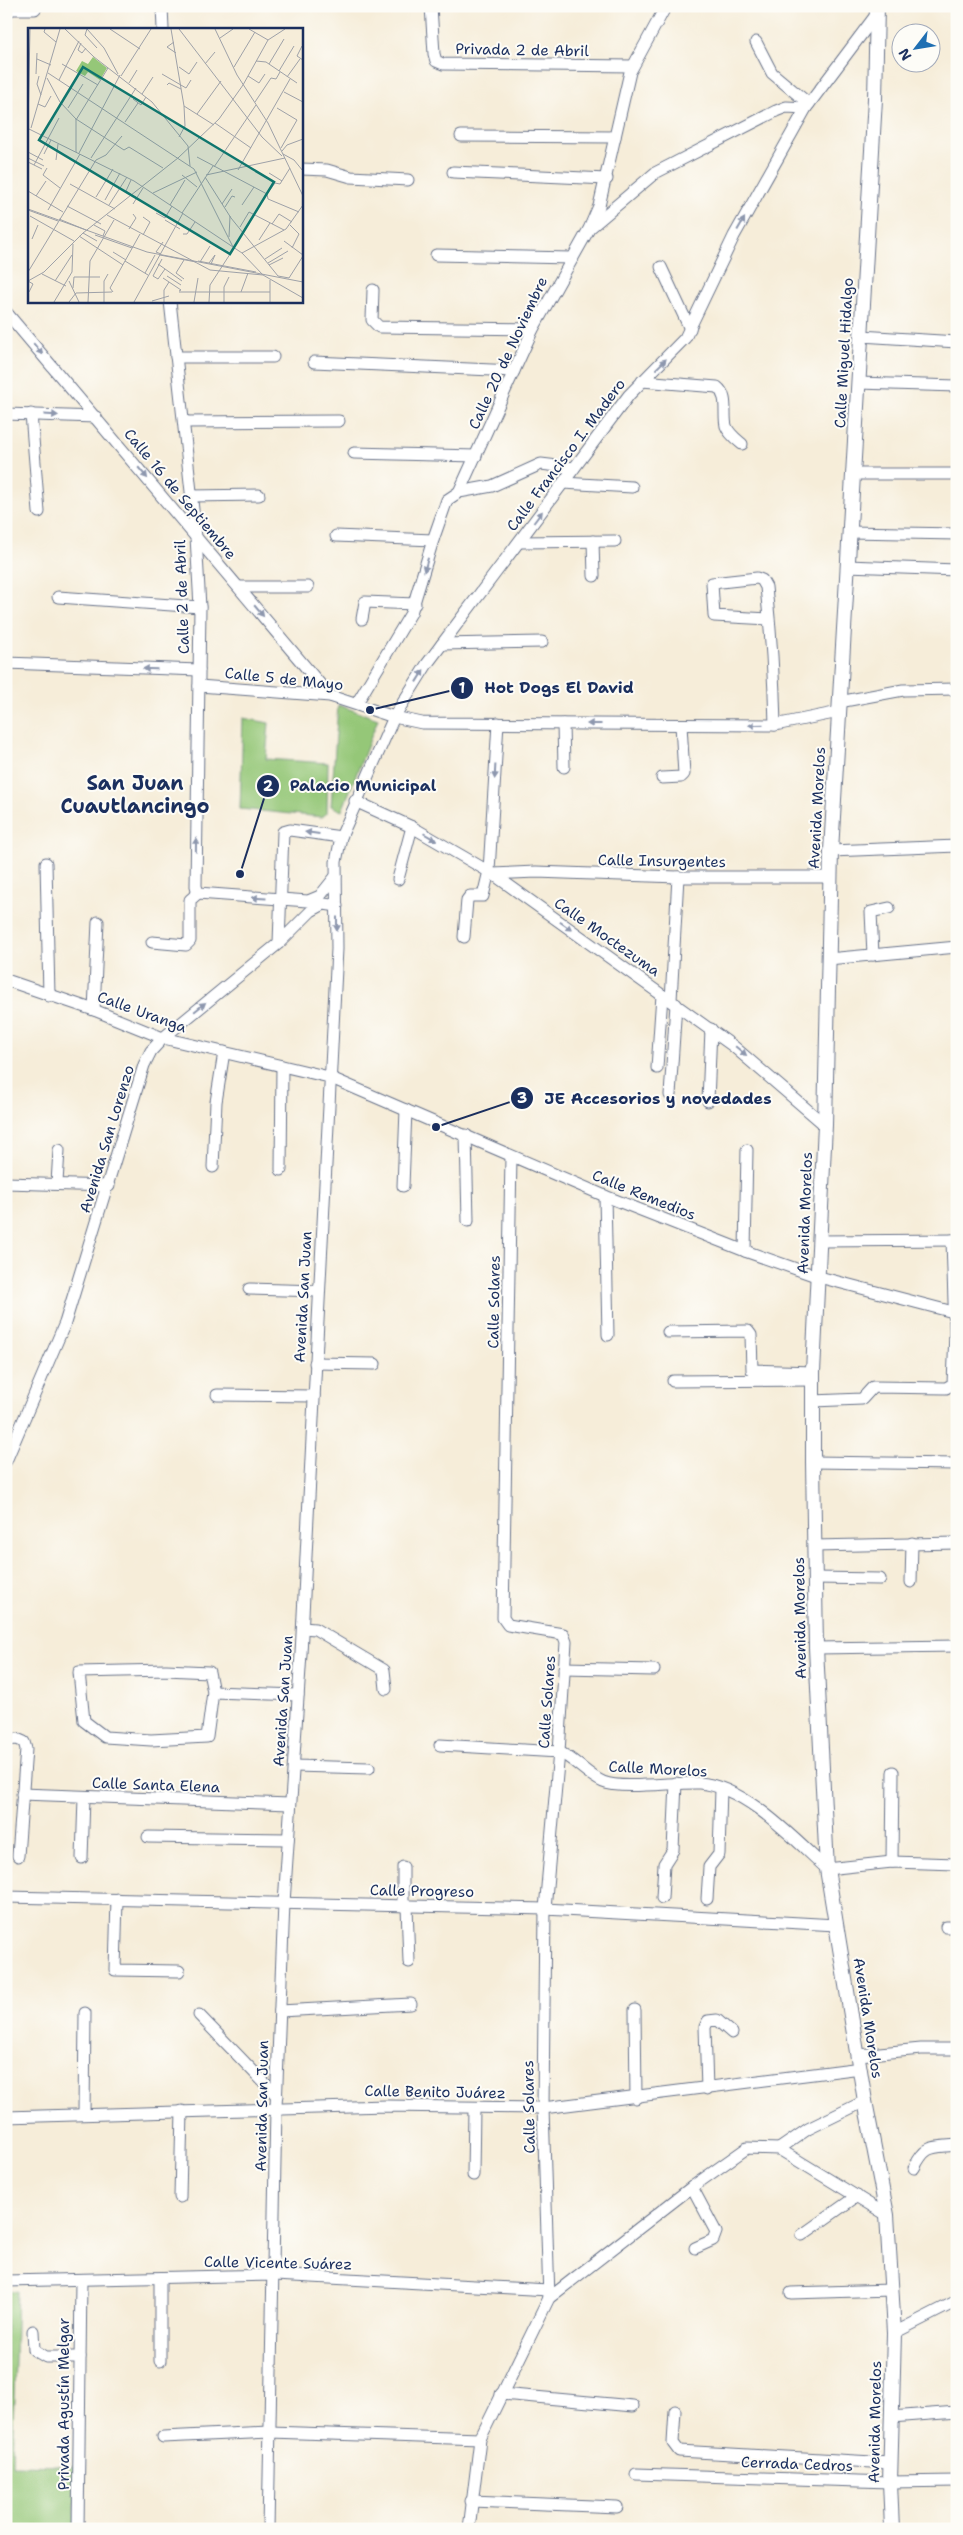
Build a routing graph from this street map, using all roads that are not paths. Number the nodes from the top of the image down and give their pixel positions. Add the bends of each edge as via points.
1 (37, 6) edge
2 (162, 6) edge
3 (431, 6) edge
4 (666, 6) edge
5 (877, 11) edge
6 (6, 13) edge
7 (163, 28) edge
8 (756, 42) dead end
9 (633, 66) junction
10 (808, 106) junction
11 (460, 136) dead end
12 (616, 136) junction
13 (302, 169) edge
14 (453, 172) dead end
15 (607, 179) junction
16 (408, 180) dead end
17 (589, 230) junction
18 (436, 255) dead end
19 (571, 258) junction
20 (661, 267) dead end
21 (373, 290) dead end
22 (170, 302) edge
23 (6, 312) edge
24 (532, 329) junction
25 (690, 329) junction
26 (861, 336) junction
27 (957, 342) edge
28 (176, 356) junction
29 (273, 357) dead end
30 (314, 362) dead end
31 (514, 371) junction
32 (642, 381) junction
33 (858, 383) junction
34 (957, 386) edge
35 (6, 414) edge
36 (31, 414) junction
37 (96, 417) junction
38 (339, 421) dead end
39 (184, 422) junction
40 (742, 444) dead end
41 (354, 453) dead end
42 (476, 456) junction
43 (574, 468) junction
44 (853, 474) junction
45 (957, 474) edge
46 (563, 483) junction
47 (632, 487) dead end
48 (459, 492) junction
49 (259, 495) dead end
50 (191, 496) junction
51 (38, 512) dead end
52 (849, 532) junction
53 (957, 534) edge
54 (336, 536) dead end
55 (196, 537) junction
56 (433, 540) junction
57 (593, 541) junction
58 (615, 541) dead end
59 (520, 542) junction
60 (847, 566) junction
61 (957, 570) edge
62 (594, 576) dead end
63 (240, 587) junction
64 (308, 587) dead end
65 (58, 597) dead end
66 (415, 604) junction
67 (200, 607) junction
68 (362, 619) dead end
69 (769, 619) junction
70 (542, 642) dead end
71 (442, 644) junction
72 (6, 663) edge
73 (199, 670) junction
74 (199, 686) junction
75 (957, 689) edge
76 (330, 696) junction
77 (357, 704) junction
78 (839, 707) junction
79 (394, 717) junction
80 (498, 723) junction
81 (563, 724) junction
82 (681, 724) junction
83 (775, 724) junction
84 (564, 767) dead end
85 (662, 778) dead end
86 (355, 801) junction
87 (412, 827) junction
88 (341, 837) junction
89 (957, 846) edge
90 (831, 851) junction
91 (46, 863) dead end
92 (491, 873) junction
93 (336, 876) junction
94 (678, 877) junction
95 (830, 877) junction
96 (398, 879) dead end
97 (198, 893) junction
98 (280, 899) junction
99 (337, 906) junction
100 (889, 908) dead end
101 (98, 922) dead end
102 (464, 937) dead end
103 (152, 942) dead end
104 (279, 943) junction
105 (957, 947) edge
106 (874, 955) junction
107 (828, 959) junction
108 (6, 980) edge
109 (49, 996) junction
110 (670, 1000) junction
111 (94, 1010) junction
112 (711, 1029) junction
113 (163, 1038) junction
114 (224, 1052) junction
115 (282, 1066) junction
116 (657, 1068) dead end
117 (329, 1077) junction
118 (670, 1095) dead end
119 (708, 1101) dead end
120 (406, 1110) junction
121 (825, 1124) junction
122 (466, 1135) junction
123 (59, 1150) dead end
124 (747, 1150) dead end
125 (511, 1156) junction
126 (213, 1167) dead end
127 (281, 1170) dead end
128 (6, 1183) edge
129 (57, 1183) junction
130 (109, 1186) junction
131 (403, 1186) dead end
132 (605, 1196) junction
133 (468, 1221) dead end
134 (954, 1240) edge
135 (820, 1241) junction
136 (745, 1251) junction
137 (819, 1277) junction
138 (249, 1289) dead end
139 (319, 1291) junction
140 (955, 1312) edge
141 (668, 1332) dead end
142 (608, 1335) dead end
143 (315, 1364) junction
144 (374, 1364) dead end
145 (813, 1376) junction
146 (673, 1382) dead end
147 (217, 1395) dead end
148 (314, 1396) junction
149 (813, 1401) junction
150 (6, 1461) edge
151 (813, 1462) junction
152 (957, 1464) edge
153 (912, 1543) junction
154 (957, 1543) edge
155 (814, 1546) junction
156 (815, 1578) junction
157 (880, 1579) dead end
158 (911, 1582) dead end
159 (302, 1628) junction
160 (957, 1646) edge
161 (816, 1648) junction
162 (564, 1668) junction
163 (654, 1670) dead end
164 (386, 1689) dead end
165 (213, 1692) junction
166 (298, 1695) junction
167 (6, 1740) edge
168 (440, 1745) dead end
169 (559, 1752) junction
170 (294, 1766) junction
171 (368, 1768) dead end
172 (893, 1772) dead end
173 (676, 1783) junction
174 (721, 1789) junction
175 (22, 1794) junction
176 (84, 1798) junction
177 (290, 1804) junction
178 (148, 1837) dead end
179 (288, 1839) junction
180 (18, 1856) dead end
181 (82, 1858) dead end
182 (892, 1862) junction
183 (957, 1864) edge
184 (403, 1867) dead end
185 (827, 1869) junction
186 (6, 1897) edge
187 (662, 1898) dead end
188 (116, 1899) junction
189 (706, 1899) dead end
190 (284, 1903) junction
191 (405, 1906) junction
192 (545, 1909) junction
193 (836, 1925) junction
194 (409, 1962) dead end
195 (178, 1971) dead end
196 (411, 2004) dead end
197 (280, 2010) junction
198 (636, 2010) dead end
199 (85, 2013) dead end
200 (199, 2015) dead end
201 (732, 2033) dead end
202 (957, 2049) edge
203 (860, 2062) junction
204 (707, 2089) junction
205 (277, 2096) junction
206 (636, 2098) junction
207 (865, 2101) junction
208 (276, 2108) junction
209 (474, 2108) junction
210 (543, 2108) junction
211 (182, 2111) junction
212 (84, 2114) junction
213 (6, 2116) edge
214 (957, 2146) edge
215 (779, 2149) junction
216 (914, 2168) dead end
217 (473, 2175) dead end
218 (692, 2187) junction
219 (857, 2196) junction
220 (180, 2197) dead end
221 (887, 2216) junction
222 (802, 2235) dead end
223 (695, 2248) dead end
224 (275, 2275) junction
225 (160, 2278) junction
226 (80, 2280) junction
227 (6, 2281) edge
228 (892, 2290) junction
229 (791, 2293) dead end
230 (549, 2294) junction
231 (957, 2301) edge
232 (33, 2331) dead end
233 (894, 2333) junction
234 (80, 2357) junction
235 (160, 2361) dead end
236 (501, 2394) junction
237 (633, 2406) dead end
238 (675, 2411) dead end
239 (957, 2412) edge
240 (891, 2417) junction
241 (270, 2432) junction
242 (163, 2437) dead end
243 (480, 2439) junction
244 (890, 2463) junction
245 (636, 2474) dead end
246 (957, 2481) edge
247 (890, 2482) junction
248 (471, 2501) junction
249 (617, 2507) dead end
250 (78, 2529) edge
251 (268, 2529) edge
252 (469, 2529) edge
253 (892, 2529) edge

1 - 6 street via 35,9 12,9
2 - 7 street
3 - 9 street, Privada 2 de Abril via 436,62
4 - 9 street, Calle 20 de Noviembre
5 - 10 street, Calle Francisco I. Madero
5 - 26 street, Calle Miguel Hidalgo via 876,100
8 - 10 street via 772,73
9 - 12 street, Calle 20 de Noviembre
10 - 17 street via 776,111 665,167
25 -> 10 street, Calle Francisco I. Madero via 734,236
11 - 12 street
12 - 15 street, Calle 20 de Noviembre
13 - 16 street via 327,170 350,177
14 - 15 street
15 - 17 street, Calle 20 de Noviembre
17 - 19 street, Calle 20 de Noviembre
18 - 19 street
19 - 24 street, Calle 20 de Noviembre
20 - 25 street
21 - 24 street via 372,320 379,327
22 - 28 street, Calle 2 de Abril
23 -> 37 street, Calle 16 de Septiembre
24 - 31 street, Calle 20 de Noviembre
32 -> 25 street, Calle Francisco I. Madero via 675,350
26 - 27 street
26 - 33 street, Calle Miguel Hidalgo
28 - 29 street
28 - 39 street, Calle 2 de Abril
30 - 31 street
31 - 42 street, Calle 20 de Noviembre
32 - 40 street via 717,388 724,397 728,430
32 - 43 street, Calle Francisco I. Madero
33 - 34 street
33 - 44 street, Calle Miguel Hidalgo
35 - 36 street
36 -> 37 street
36 - 51 street
37 -> 55 street, Calle 16 de Septiembre
38 - 39 street
39 - 50 street, Calle 2 de Abril
41 - 42 street
42 - 48 street, Calle 20 de Noviembre
43 - 46 street, Calle Francisco I. Madero
43 - 48 street via 541,464 492,486
44 - 45 street
44 - 52 street, Calle Miguel Hidalgo
46 - 47 street
59 -> 46 street, Calle Francisco I. Madero
48 - 56 street, Calle 20 de Noviembre via 443,506
49 - 50 street
50 - 55 street, Calle 2 de Abril
52 - 53 street
52 - 60 street, Calle Miguel Hidalgo
54 - 56 street
55 - 63 street, Calle 16 de Septiembre
55 - 67 street, Calle 2 de Abril
56 -> 66 street, Calle 20 de Noviembre
57 - 58 street
57 - 59 street
57 - 62 street
59 - 71 street, Calle Francisco I. Madero
60 - 61 street
60 - 78 street, Calle Miguel Hidalgo
63 - 64 street
63 -> 76 street, Calle 16 de Septiembre
65 - 67 street
66 - 68 street via 367,601 363,603
66 - 77 street, Calle 20 de Noviembre via 402,632
67 - 73 street, Calle 2 de Abril
69 - 69 street via 766,587 762,580 712,583 714,616
69 - 83 street
70 - 71 street
79 -> 71 street, Calle Francisco I. Madero
73 -> 72 street
73 - 74 street, Calle 2 de Abril
74 - 76 street, Calle 5 de Mayo
97 -> 74 street, Calle 2 de Abril
75 - 78 street, Calle 5 de Mayo via 903,690
76 - 77 street, Calle 5 de Mayo
77 - 79 street, Calle 5 de Mayo
78 - 83 street, Calle 5 de Mayo
78 - 90 street, Avenida Morelos
79 - 80 street, Calle 5 de Mayo via 422,723
79 - 86 street, Calle Francisco I. Madero
80 - 81 street, Calle 5 de Mayo
80 -> 92 street
82 -> 81 street, Calle 5 de Mayo
81 - 84 street
83 -> 82 street, Calle 5 de Mayo
82 - 85 street via 684,774
86 - 87 street, Calle Moctezuma
86 - 88 street, Calle Francisco I. Madero
87 -> 92 street, Calle Moctezuma
87 - 96 street
88 - 93 street, Calle Francisco I. Madero
88 -> 98 street via 290,830 283,832
89 - 90 street
90 - 95 street, Avenida Morelos
91 - 109 street
92 - 94 street, Calle Insurgentes
92 - 102 street via 483,896 470,896 467,900
92 -> 110 street, Calle Moctezuma
93 - 98 street via 320,896 308,901
93 - 99 street, Avenida San Juan
94 - 95 street, Calle Insurgentes
94 - 110 street
95 - 107 street, Avenida Morelos
98 -> 97 street
97 - 103 street via 190,900 190,941 186,945
98 - 104 street
99 - 104 street, Avenida San Lorenzo via 318,906
99 -> 117 street, Avenida San Juan
100 - 106 street via 871,912
101 - 111 street
113 -> 104 street, Avenida San Lorenzo
105 - 106 street
106 - 107 street
107 - 121 street, Avenida Morelos
108 - 109 street, Calle Uranga
109 - 111 street, Calle Uranga
110 - 112 street, Calle Moctezuma
110 - 116 street
110 - 118 street
111 - 113 street, Calle Uranga
112 - 119 street
112 -> 121 street, Calle Moctezuma
113 - 114 street, Calle Uranga
113 - 130 street, Avenida San Lorenzo via 144,1065
114 - 115 street, Calle Uranga
114 - 126 street via 216,1102
115 - 117 street, Calle Uranga
115 - 127 street
117 - 120 street, Calle Remedios
117 - 139 street, Avenida San Juan
120 - 122 street, Calle Remedios
120 - 131 street
121 - 135 street, Avenida Morelos
122 - 125 street, Calle Remedios
122 - 133 street
123 - 129 street
124 - 136 street
125 - 132 street, Calle Remedios
125 - 162 street, Calle Solares via 503,1618 508,1626 563,1634 566,1642
128 - 129 street
129 - 130 street
130 - 150 street, Avenida San Lorenzo via 65,1323
132 - 136 street, Calle Remedios
132 - 142 street
134 - 135 street
134 - 140 street
135 - 137 street, Avenida Morelos
136 - 137 street, Calle Remedios
137 - 140 street, Calle Remedios
137 - 145 street, Avenida Morelos
138 - 139 street
139 - 143 street, Avenida San Juan
140 - 149 street via 954,1378 949,1387 873,1387 862,1398
141 - 145 street via 748,1332 752,1370
143 - 144 street
143 - 148 street, Avenida San Juan
145 - 146 street
145 - 149 street, Avenida Morelos
147 - 148 street
148 - 159 street, Avenida San Juan
149 - 151 street, Avenida Morelos
151 - 152 street
151 - 155 street, Avenida Morelos
153 - 154 street
153 - 155 street
153 - 158 street
155 - 156 street, Avenida Morelos
156 - 157 street
156 - 161 street, Avenida Morelos
159 - 164 street via 315,1629 384,1670
159 - 166 street, Avenida San Juan
160 - 161 street
161 - 185 street, Avenida Morelos
162 - 163 street
162 - 169 street, Calle Solares
165 - 165 street via 210,1675 205,1670 79,1672 84,1721 105,1737 151,1740 207,1737
165 - 166 street
166 - 170 street, Avenida San Juan
167 - 175 street via 17,1739 24,1742 26,1748
168 - 169 street
169 - 173 street, Calle Morelos via 604,1782
169 - 192 street, Calle Solares
170 - 171 street
170 - 177 street, Avenida San Juan
172 - 182 street
173 - 174 street, Calle Morelos via 701,1783
173 - 187 street via 674,1850 664,1864
174 - 185 street, Calle Morelos via 741,1797 759,1810
174 - 189 street via 719,1854 709,1866
175 - 176 street, Calle Santa Elena
175 - 180 street
176 - 177 street, Calle Santa Elena
176 - 181 street
177 - 179 street, Avenida San Juan
178 - 179 street
179 - 190 street, Avenida San Juan
182 - 183 street
182 - 185 street
184 - 191 street
185 - 193 street, Avenida Morelos
186 - 188 street, Calle Progreso
188 - 190 street, Calle Progreso
188 - 195 street via 115,1970
190 - 191 street, Calle Progreso
190 - 197 street, Avenida San Juan
191 - 192 street, Calle Progreso
191 - 194 street
192 - 193 street, Calle Progreso
192 - 210 street, Calle Solares
193 - 203 street, Avenida Morelos
196 - 197 street
197 - 205 street, Avenida San Juan
198 - 206 street
199 - 212 street
200 - 205 street
201 - 204 street via 717,2020 708,2021 705,2027
202 - 203 street, Calle Benito Juárez via 921,2049
203 - 204 street, Calle Benito Juárez
203 - 207 street, Avenida Morelos
204 - 206 street, Calle Benito Juárez
205 - 208 street, Avenida San Juan
206 - 210 street, Calle Benito Juárez
207 - 215 street via 808,2129
207 - 221 street, Avenida Morelos
208 - 209 street, Calle Benito Juárez
208 - 211 street, Calle Benito Juárez
208 - 224 street, Avenida San Juan
209 - 210 street, Calle Benito Juárez
209 - 217 street
210 - 230 street, Calle Solares
211 - 212 street, Calle Benito Juárez
211 - 220 street
212 - 213 street, Calle Benito Juárez
214 - 216 street via 929,2148 921,2154
215 - 218 street, Calle Solares via 747,2148
215 - 219 street, Calle Solares
218 - 223 street via 716,2232 713,2240
218 - 230 street, Calle Solares
219 - 221 street, Calle Solares
219 - 222 street
221 - 228 street, Avenida Morelos
224 - 225 street, Calle Vicente Suárez
224 - 230 street, Calle Vicente Suárez
224 - 241 street, Avenida San Juan
225 - 226 street, Calle Vicente Suárez
225 - 235 street
226 - 227 street, Calle Vicente Suárez
226 - 234 street, Privada Agustín Melgar
228 - 229 street
228 - 233 street, Avenida Morelos
230 - 236 street, Calle Solares
231 - 233 street
232 - 234 street via 34,2350 46,2357
233 - 240 street, Avenida Morelos
234 - 250 street, Privada Agustín Melgar
236 - 237 street
236 - 243 street, Calle Solares
238 - 244 street via 673,2443 679,2451
239 - 240 street
240 - 244 street, Avenida Morelos
241 - 242 street
241 - 243 street
241 - 251 street, Avenida San Juan
243 - 248 street, Calle Solares
244 - 247 street, Avenida Morelos
245 - 247 street, Cerrada Cedros
246 - 247 street, Cerrada Cedros
247 - 253 street, Avenida Morelos
248 - 249 street
248 - 252 street, Calle Solares

